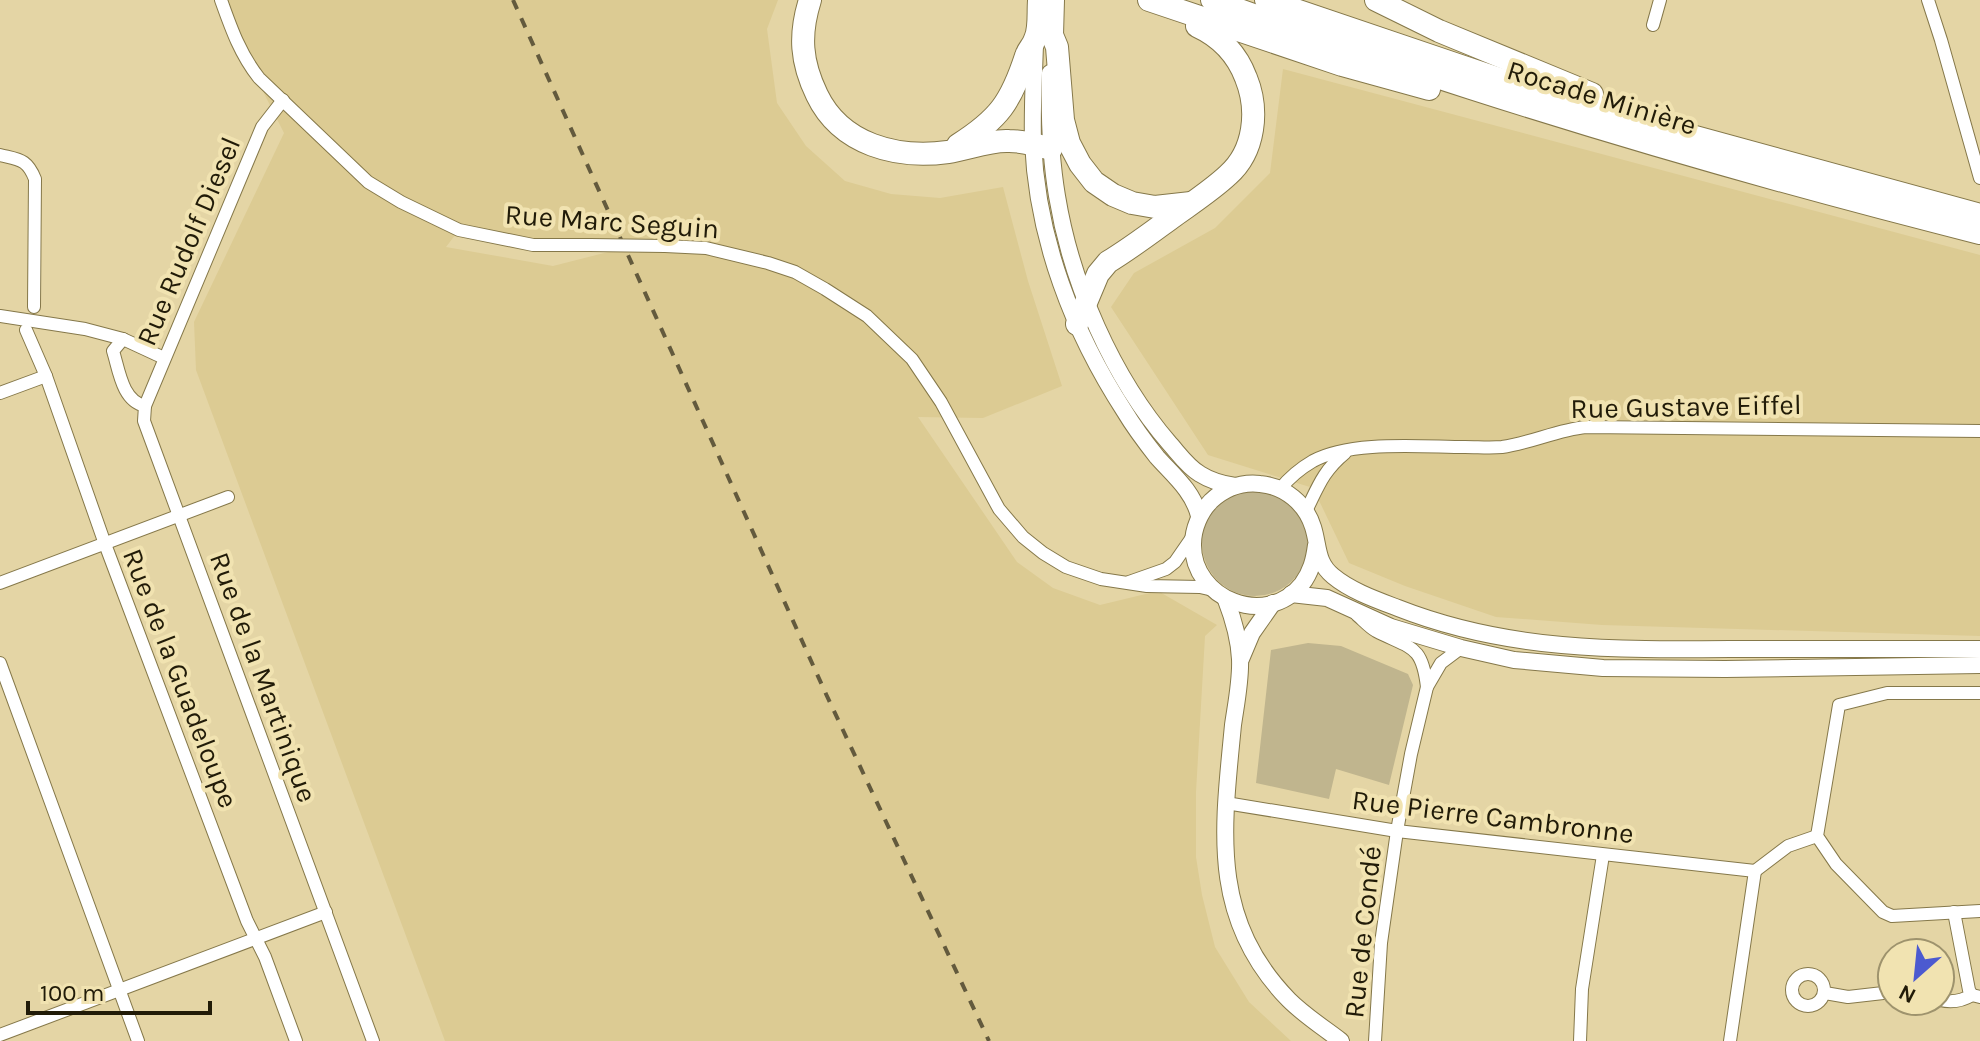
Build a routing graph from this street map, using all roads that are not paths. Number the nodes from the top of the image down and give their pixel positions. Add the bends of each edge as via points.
1 (221, 0) edge
2 (810, 0) edge
3 (1040, 0) edge
4 (1053, 0) edge
5 (1212, 0) edge
6 (1266, 0) edge
7 (1376, 0) edge
8 (1660, 0) edge
9 (1928, 0) edge
10 (1156, 2) edge
11 (1653, 25) dead end
12 (1044, 37) junction
13 (283, 100) junction
14 (1659, 127) junction
15 (1609, 132) junction
16 (1042, 147) junction
17 (948, 152) junction
18 (0, 155) edge
19 (1980, 178) edge
20 (1192, 203) junction
21 (1978, 223) edge
22 (1086, 299) junction
23 (34, 307) dead end
24 (0, 316) edge
25 (1077, 324) junction
26 (26, 330) dead end
27 (123, 339) junction
28 (164, 358) junction
29 (46, 376) junction
30 (0, 393) edge
31 (145, 406) junction
32 (1980, 431) edge
33 (1347, 451) junction
34 (1235, 486) junction
35 (1280, 489) junction
36 (228, 497) dead end
37 (1306, 511) junction
38 (179, 516) junction
39 (1199, 516) junction
40 (1193, 536) junction
41 (105, 544) junction
42 (1316, 545) junction
43 (1129, 582) junction
44 (0, 583) edge
45 (1291, 594) junction
46 (1219, 595) junction
47 (1273, 603) junction
48 (1352, 611) junction
49 (1461, 648) junction
50 (1980, 649) edge
51 (1240, 660) junction
52 (0, 663) edge
53 (1980, 665) edge
54 (1427, 687) junction
55 (1980, 693) edge
56 (1226, 803) junction
57 (1397, 831) junction
58 (1817, 836) junction
59 (1603, 855) junction
60 (1755, 871) junction
61 (1980, 911) edge
62 (326, 912) junction
63 (1954, 912) junction
64 (256, 939) junction
65 (119, 989) junction
66 (1825, 993) dead end
67 (1876, 994) edge
68 (1976, 996) edge
69 (1956, 1001) edge
70 (0, 1035) edge
71 (138, 1041) edge
72 (296, 1041) edge
73 (373, 1041) edge
74 (1341, 1041) edge
75 (1375, 1041) edge
76 (1580, 1041) edge
77 (1730, 1041) edge

1 - 13 street, Rue Marc Seguin via 248,64
2 - 17 highway via 802,51 820,102 836,122 872,146 915,154
3 - 12 highway
4 - 12 highway
5 - 15 highway, Rocade Minière
6 - 14 highway, Rocade Minière
7 - 14 highway via 1439,31 1646,113
8 - 11 street
9 - 19 street
10 - 15 highway via 1342,65
10 - 20 highway via 1213,33 1231,50 1253,103 1251,138 1242,157 1231,173
12 - 16 main road
12 - 17 highway via 1027,51 1000,111
12 - 20 highway via 1057,47 1069,143 1094,182 1132,203
13 - 28 street, Rue Rudolf Diesel via 265,122
13 - 43 street, Rue Marc Seguin, bridge via 368,182 459,230 533,245 706,248 805,278 867,316 912,359 993,499 1023,537 1066,567
14 - 21 highway, Rocade Minière
15 - 21 highway, Rocade Minière via 1759,176
16 - 17 highway via 1007,140
16 - 22 main road
16 - 25 main road via 1041,207
18 - 23 street via 22,160 35,179
20 - 22 highway via 1108,262
22 - 25 highway
22 - 34 main road via 1108,349 1163,435 1197,473
24 - 27 street
25 - 39 main road via 1127,416 1188,491
26 - 29 street, Rue de la Guadeloupe
27 - 28 street
27 - 31 street, Rue de la Martinique via 113,351 127,395
28 - 31 street, Rue Rudolf Diesel
29 - 30 street
29 - 41 street, Rue de la Guadeloupe
31 - 38 street, Rue de la Martinique via 144,421
32 - 33 street, Rue Gustave Eiffel via 1586,427 1500,447
33 - 35 street, Rue Gustave Eiffel via 1312,461
33 - 37 street via 1322,476
34 - 35 main road via 1268,484
34 - 39 main road via 1220,493
35 - 37 main road
36 - 38 street
37 - 42 main road
38 - 41 street
38 - 62 street, Rue de la Martinique
39 - 40 main road
40 - 43 street, Rue Marc Seguin via 1166,569
40 - 46 main road via 1194,560
41 - 44 street
41 - 64 street, Rue de la Guadeloupe
42 - 45 main road via 1313,564
42 - 50 main road via 1334,577 1358,590 1441,623 1498,637 1632,650
43 - 46 street, Rue Marc Seguin via 1200,587
45 - 47 main road
45 - 48 main road via 1327,598
46 - 47 main road via 1241,605
46 - 51 main road via 1234,625
47 - 51 main road
48 - 49 main road
48 - 54 street via 1373,630 1415,651
49 - 53 main road via 1514,660 1603,668
49 - 54 street, Rue de Condé via 1441,663
51 - 56 main road
52 - 65 street
54 - 57 street, Rue de Condé
55 - 58 street via 1887,693 1839,705
56 - 57 street, Rue Pierre Cambronne
56 - 74 main road via 1230,895 1249,947 1290,1002
57 - 59 street, Rue Pierre Cambronne
57 - 75 street, Rue de Condé via 1381,943
58 - 60 street via 1788,846
58 - 63 street via 1836,864 1883,912
59 - 60 street, Rue Pierre Cambronne
59 - 76 street via 1582,989
60 - 77 street
61 - 63 street
62 - 64 street
62 - 73 street, Rue de la Martinique
63 - 68 street via 1969,990
64 - 65 street
64 - 72 street, Rue de la Guadeloupe
65 - 70 street
65 - 71 street
66 - 67 street
68 - 69 street

